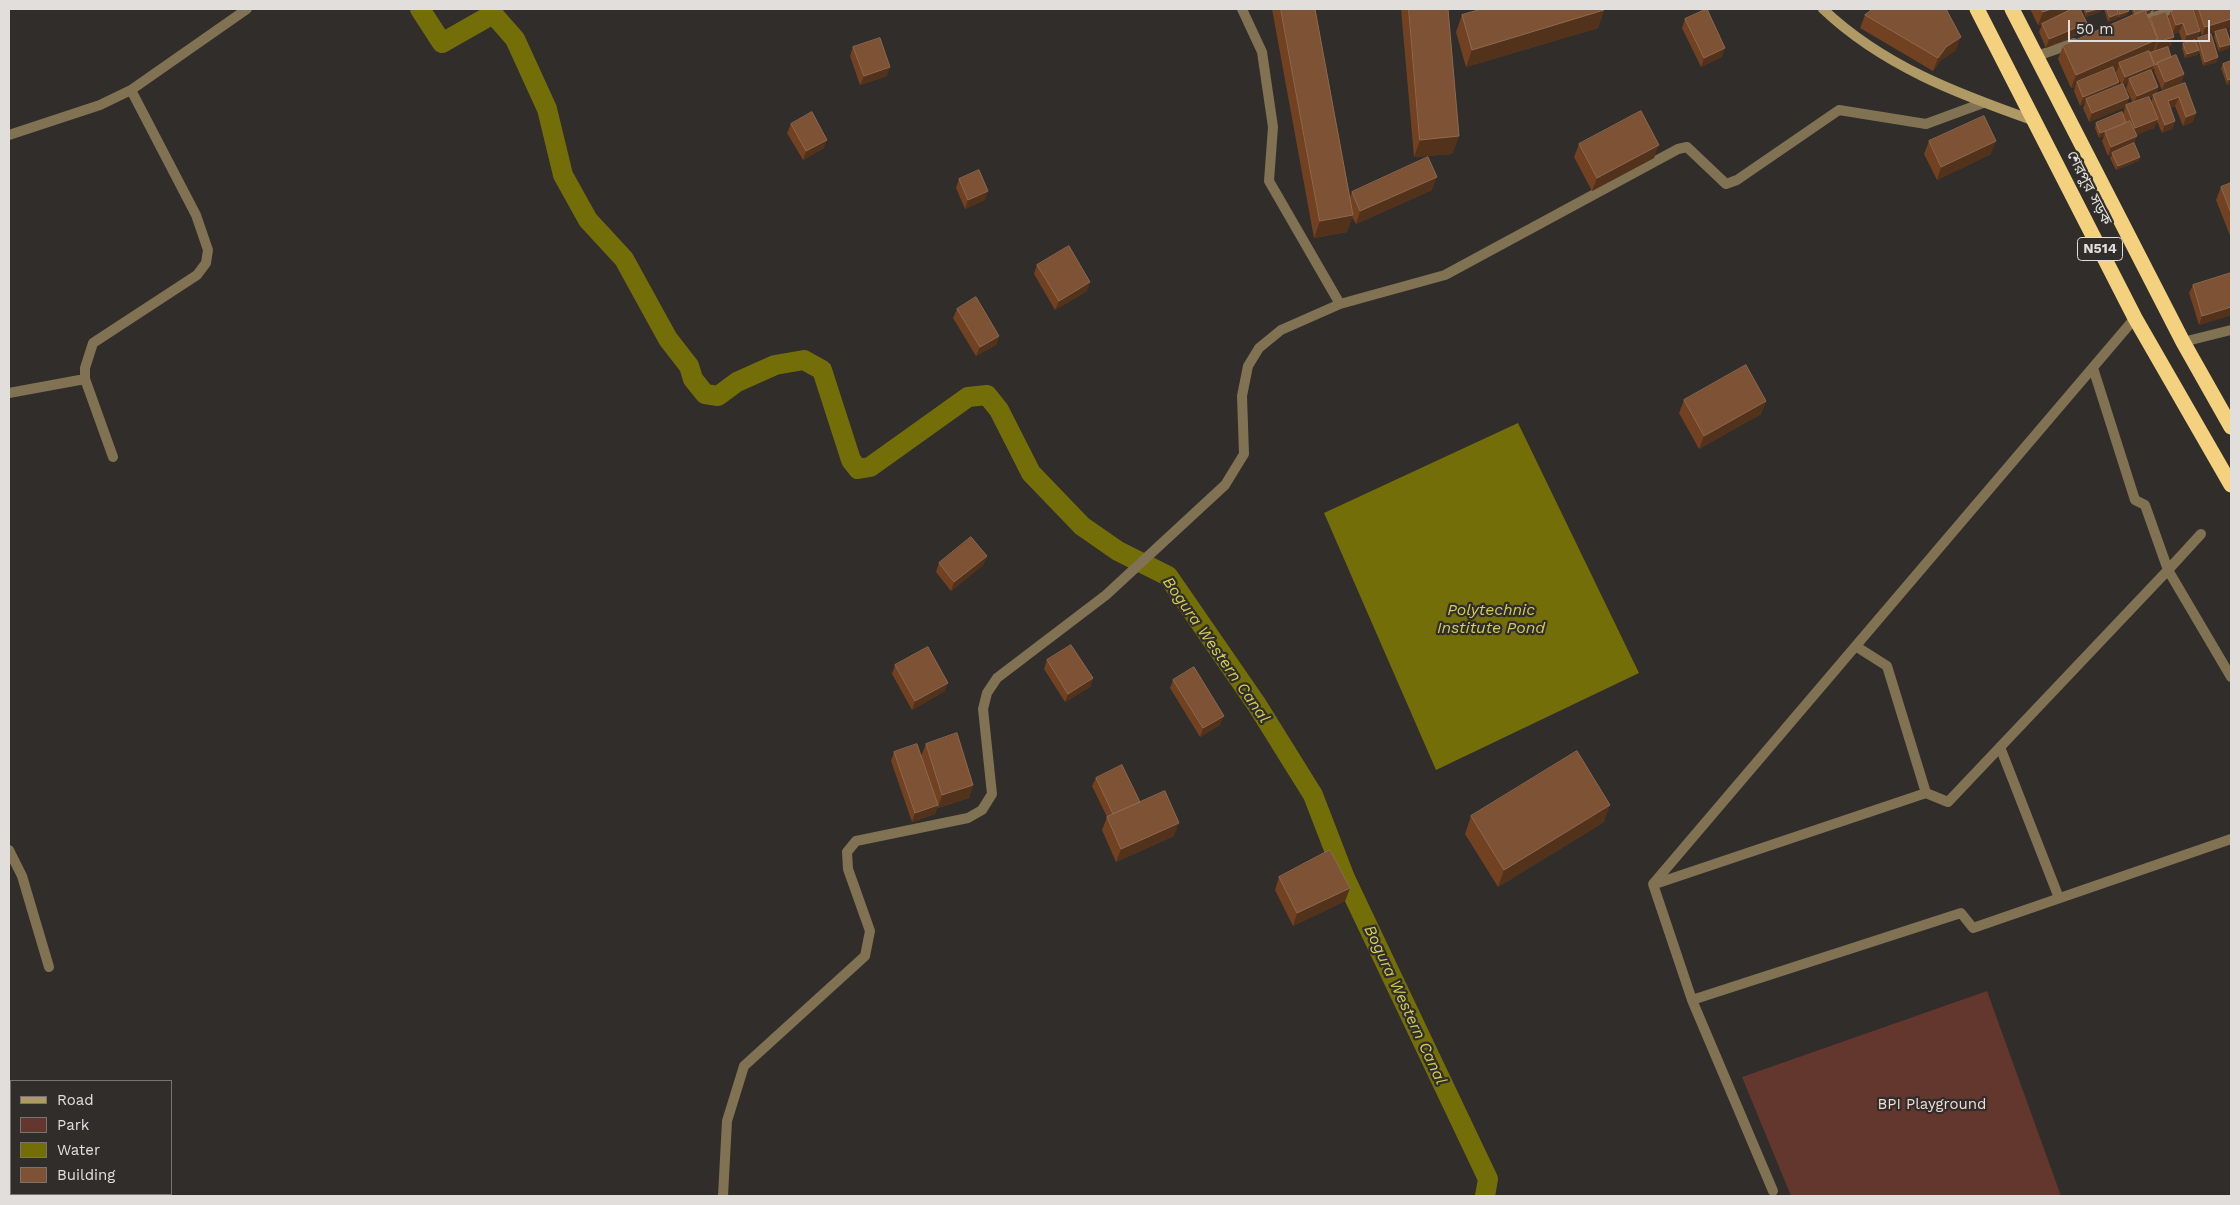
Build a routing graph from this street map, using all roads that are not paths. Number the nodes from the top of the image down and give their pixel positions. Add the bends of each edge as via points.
1 (247, 9) edge
2 (1242, 9) edge
3 (1824, 9) edge
4 (1977, 9) edge
5 (2012, 9) edge
6 (2172, 9) edge
7 (2130, 23) edge
8 (2087, 38) edge
9 (2037, 56) junction
10 (131, 90) junction
11 (1983, 103) junction
12 (2035, 120) junction
13 (9, 135) edge
14 (1340, 304) junction
15 (2135, 318) junction
16 (2231, 330) edge
17 (2183, 342) junction
18 (2093, 368) junction
19 (85, 379) junction
20 (9, 393) edge
21 (2231, 427) edge
22 (113, 457) dead end
23 (2231, 485) edge
24 (2201, 534) dead end
25 (2168, 570) junction
26 (1857, 647) junction
27 (2231, 677) edge
28 (2000, 747) junction
29 (1926, 793) junction
30 (2231, 839) edge
31 (9, 850) edge
32 (1653, 884) junction
33 (2059, 898) junction
34 (49, 967) dead end
35 (1692, 1000) junction
36 (1772, 1191) dead end
37 (723, 1196) edge

1 - 10 street
2 - 14 street via 1262,52 1274,127 1269,181
3 - 11 street via 1878,53 1951,91
4 - 12 highway, শেরপুর সড়ক / N514
5 - 9 highway, শেরপুর সড়ক / N514
6 - 7 street
8 - 9 street
9 - 17 highway, শেরপুর সড়ক / N514
10 - 13 street via 100,106
10 - 19 street via 196,215 208,250 206,263 197,275 93,343 84,368
11 - 12 street
11 - 14 street via 1926,124 1839,110 1737,180 1726,184 1687,147 1678,149 1445,275
12 - 15 highway, শেরপুর সড়ক / N514
14 - 37 street via 1281,330 1259,348 1248,366 1242,396 1244,454 1226,485 1106,595 997,678 987,693 983,709 992,794 982,810 968,818 856,841 847,852 848,870 870,931 865,956 744,1066 727,1121
15 - 18 street
15 - 23 highway, শেরপুর সড়ক / N514
16 - 17 street
17 - 21 highway, শেরপুর সড়ক / N514
18 - 25 street via 2135,500 2145,505
18 - 26 street
19 - 20 street
19 - 22 street
24 - 25 street
25 - 27 street
25 - 28 street
26 - 29 street via 1887,666
26 - 32 street
28 - 29 street via 1948,802
28 - 33 street
29 - 32 street
30 - 33 street
31 - 34 street via 22,876
32 - 35 street
33 - 35 street via 1973,928 1961,913
35 - 36 street

